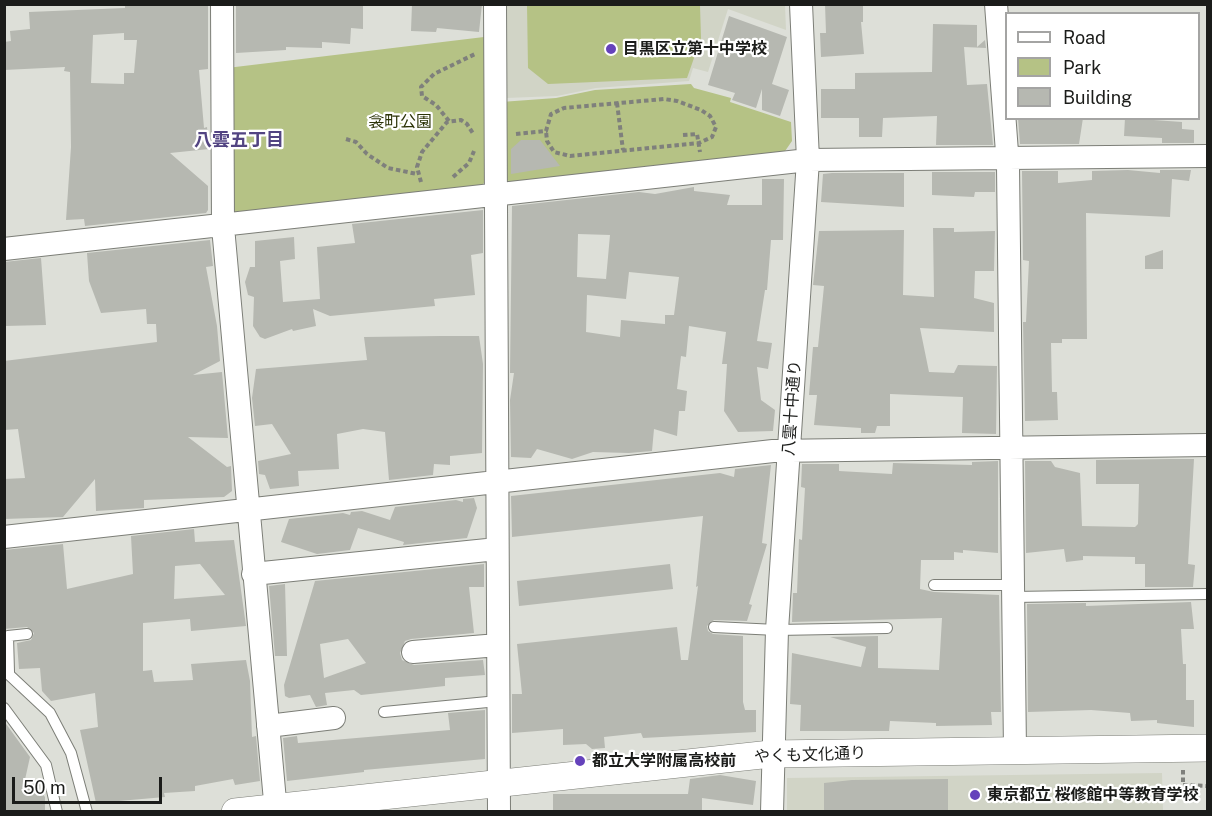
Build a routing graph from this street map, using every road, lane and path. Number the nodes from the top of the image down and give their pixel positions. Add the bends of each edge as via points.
1 (222, 4) edge
2 (495, 4) edge
3 (801, 4) edge
4 (996, 4) edge
5 (494, 54) junction
6 (617, 103) junction
7 (449, 121) junction
8 (546, 131) junction
9 (494, 135) junction
10 (683, 135) dead end
11 (346, 139) dead end
12 (699, 143) junction
13 (623, 150) junction
14 (700, 152) dead end
15 (1007, 156) junction
16 (1208, 156) edge
17 (808, 160) junction
18 (417, 174) junction
19 (444, 182) dead end
20 (427, 184) dead end
21 (496, 192) junction
22 (223, 226) junction
23 (4, 249) edge
24 (1208, 445) edge
25 (1012, 450) junction
26 (789, 452) junction
27 (498, 481) junction
28 (247, 510) junction
29 (4, 537) edge
30 (498, 549) junction
31 (254, 574) junction
32 (934, 585) dead end
33 (1013, 591) junction
34 (1208, 594) edge
35 (714, 627) dead end
36 (887, 628) dead end
37 (777, 630) junction
38 (27, 634) dead end
39 (498, 645) junction
40 (413, 652) dead end
41 (7, 671) edge
42 (498, 701) junction
43 (4, 708) edge
44 (384, 712) dead end
45 (334, 718) dead end
46 (268, 726) junction
47 (1208, 748) edge
48 (1015, 751) junction
49 (771, 754) junction
50 (1183, 762) dead end
51 (498, 784) junction
52 (1208, 786) edge
53 (276, 809) edge
54 (57, 812) edge
55 (87, 812) edge
56 (235, 812) edge
57 (499, 812) edge
58 (772, 812) edge

1 - 22 street
2 - 5 street
3 - 17 street, 八雲十中通り
4 - 15 street
5 - 7 path via 476,54 422,84 419,92
5 - 9 street
6 - 8 path via 556,110 547,120
6 - 12 path via 664,99 701,110 716,127 712,137
6 - 13 path
7 - 18 path via 422,152
7 - 19 path via 467,124 475,141 463,171
8 - 9 path
8 - 13 path via 550,146 560,155
9 - 21 street
10 - 12 path via 697,134
11 - 18 path via 356,142 388,168
12 - 13 path
12 - 14 path
15 - 16 street
15 - 17 street
15 - 25 street
17 - 21 street
17 - 26 street, 八雲十中通り
18 - 20 path
21 - 22 street
21 - 27 street
22 - 23 street
22 - 28 street
24 - 25 street
25 - 26 street
25 - 33 street
26 - 27 street
26 - 37 street, 八雲十中通り
27 - 28 street
27 - 30 street
28 - 29 street
28 - 31 street
30 - 31 street
30 - 39 street
31 - 46 street
32 - 33 lane
33 - 34 lane
33 - 48 street
35 - 37 lane
36 - 37 lane
37 - 49 street, 八雲十中通り
38 - 41 lane via 8,636
39 - 40 street
39 - 42 street
41 - 55 lane via 50,713 71,753
42 - 44 lane
42 - 51 street
43 - 54 lane via 46,765
45 - 46 street
46 - 53 street
47 - 48 street, やくも文化通り
48 - 49 street, やくも文化通り
49 - 51 street, やくも文化通り
49 - 58 street, 八雲十中通り
50 - 52 path via 1182,785
51 - 53 street, やくも文化通り
51 - 57 street
53 - 56 street, やくも文化通り

